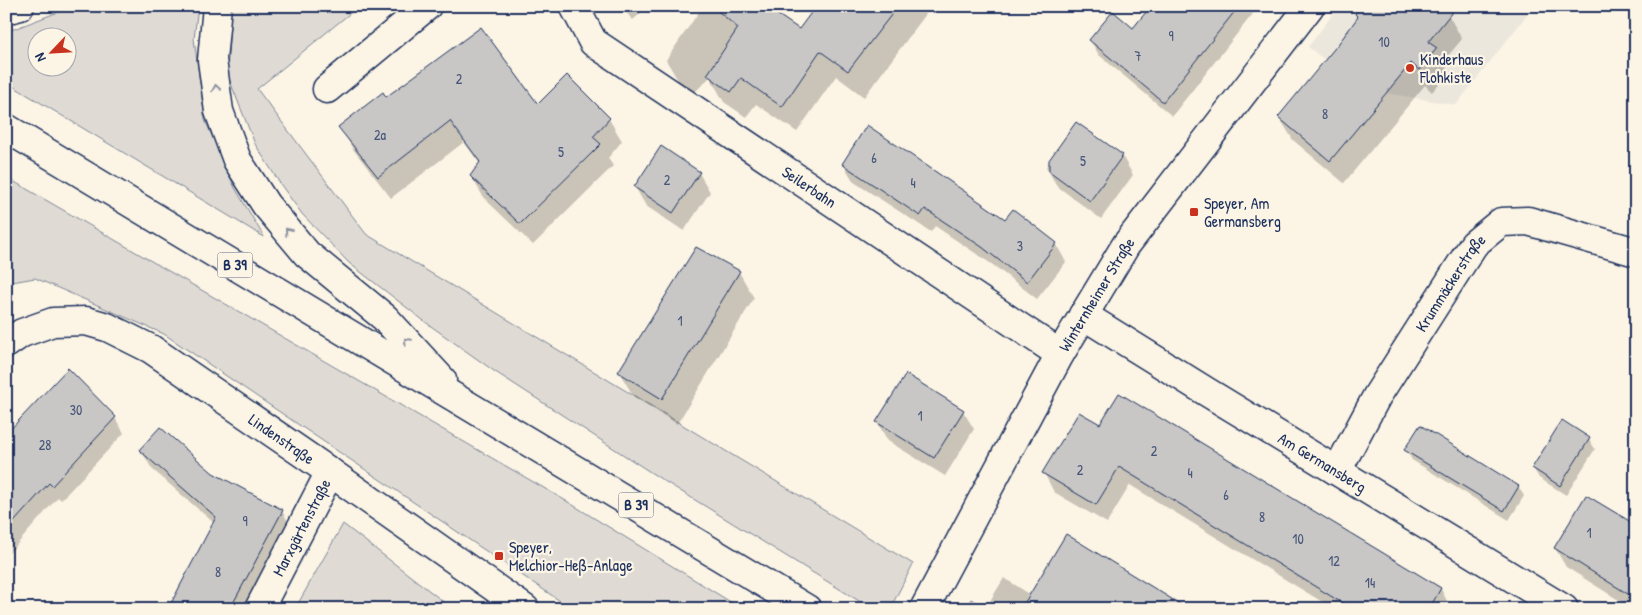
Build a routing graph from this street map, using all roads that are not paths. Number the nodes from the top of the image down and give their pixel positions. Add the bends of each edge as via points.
1 (20, 6) edge
2 (217, 6) edge
3 (427, 6) edge
4 (574, 6) edge
5 (1310, 6) edge
6 (6, 10) edge
7 (327, 89) dead end
8 (6, 128) edge
9 (1636, 252) edge
10 (1083, 315) junction
11 (14, 338) edge
12 (1060, 354) junction
13 (464, 403) junction
14 (1337, 471) junction
15 (330, 472) junction
16 (259, 609) edge
17 (525, 609) edge
18 (807, 609) edge
19 (924, 609) edge
20 (1564, 609) edge

1 - 6 street
13 -> 2 street via 385,318 307,254 266,205 237,160 219,111 212,60
3 - 7 street
4 - 12 street, Seilerbahn via 593,42
5 - 10 street, Winternheimer Straße via 1126,246
8 - 13 street, B 39
9 - 14 street, Krummäckerstraße via 1528,221 1501,222 1474,244 1377,396
10 - 12 street, Winternheimer Straße
10 - 14 street, Am Germansberg
11 - 15 street, Lindenstraße via 53,322 86,321 106,327 151,349
12 - 19 street, Winternheimer Straße
13 - 18 street, B 39
14 - 20 street, Am Germansberg
15 - 16 street, Marxgärtenstraße
15 - 17 street, Lindenstraße

